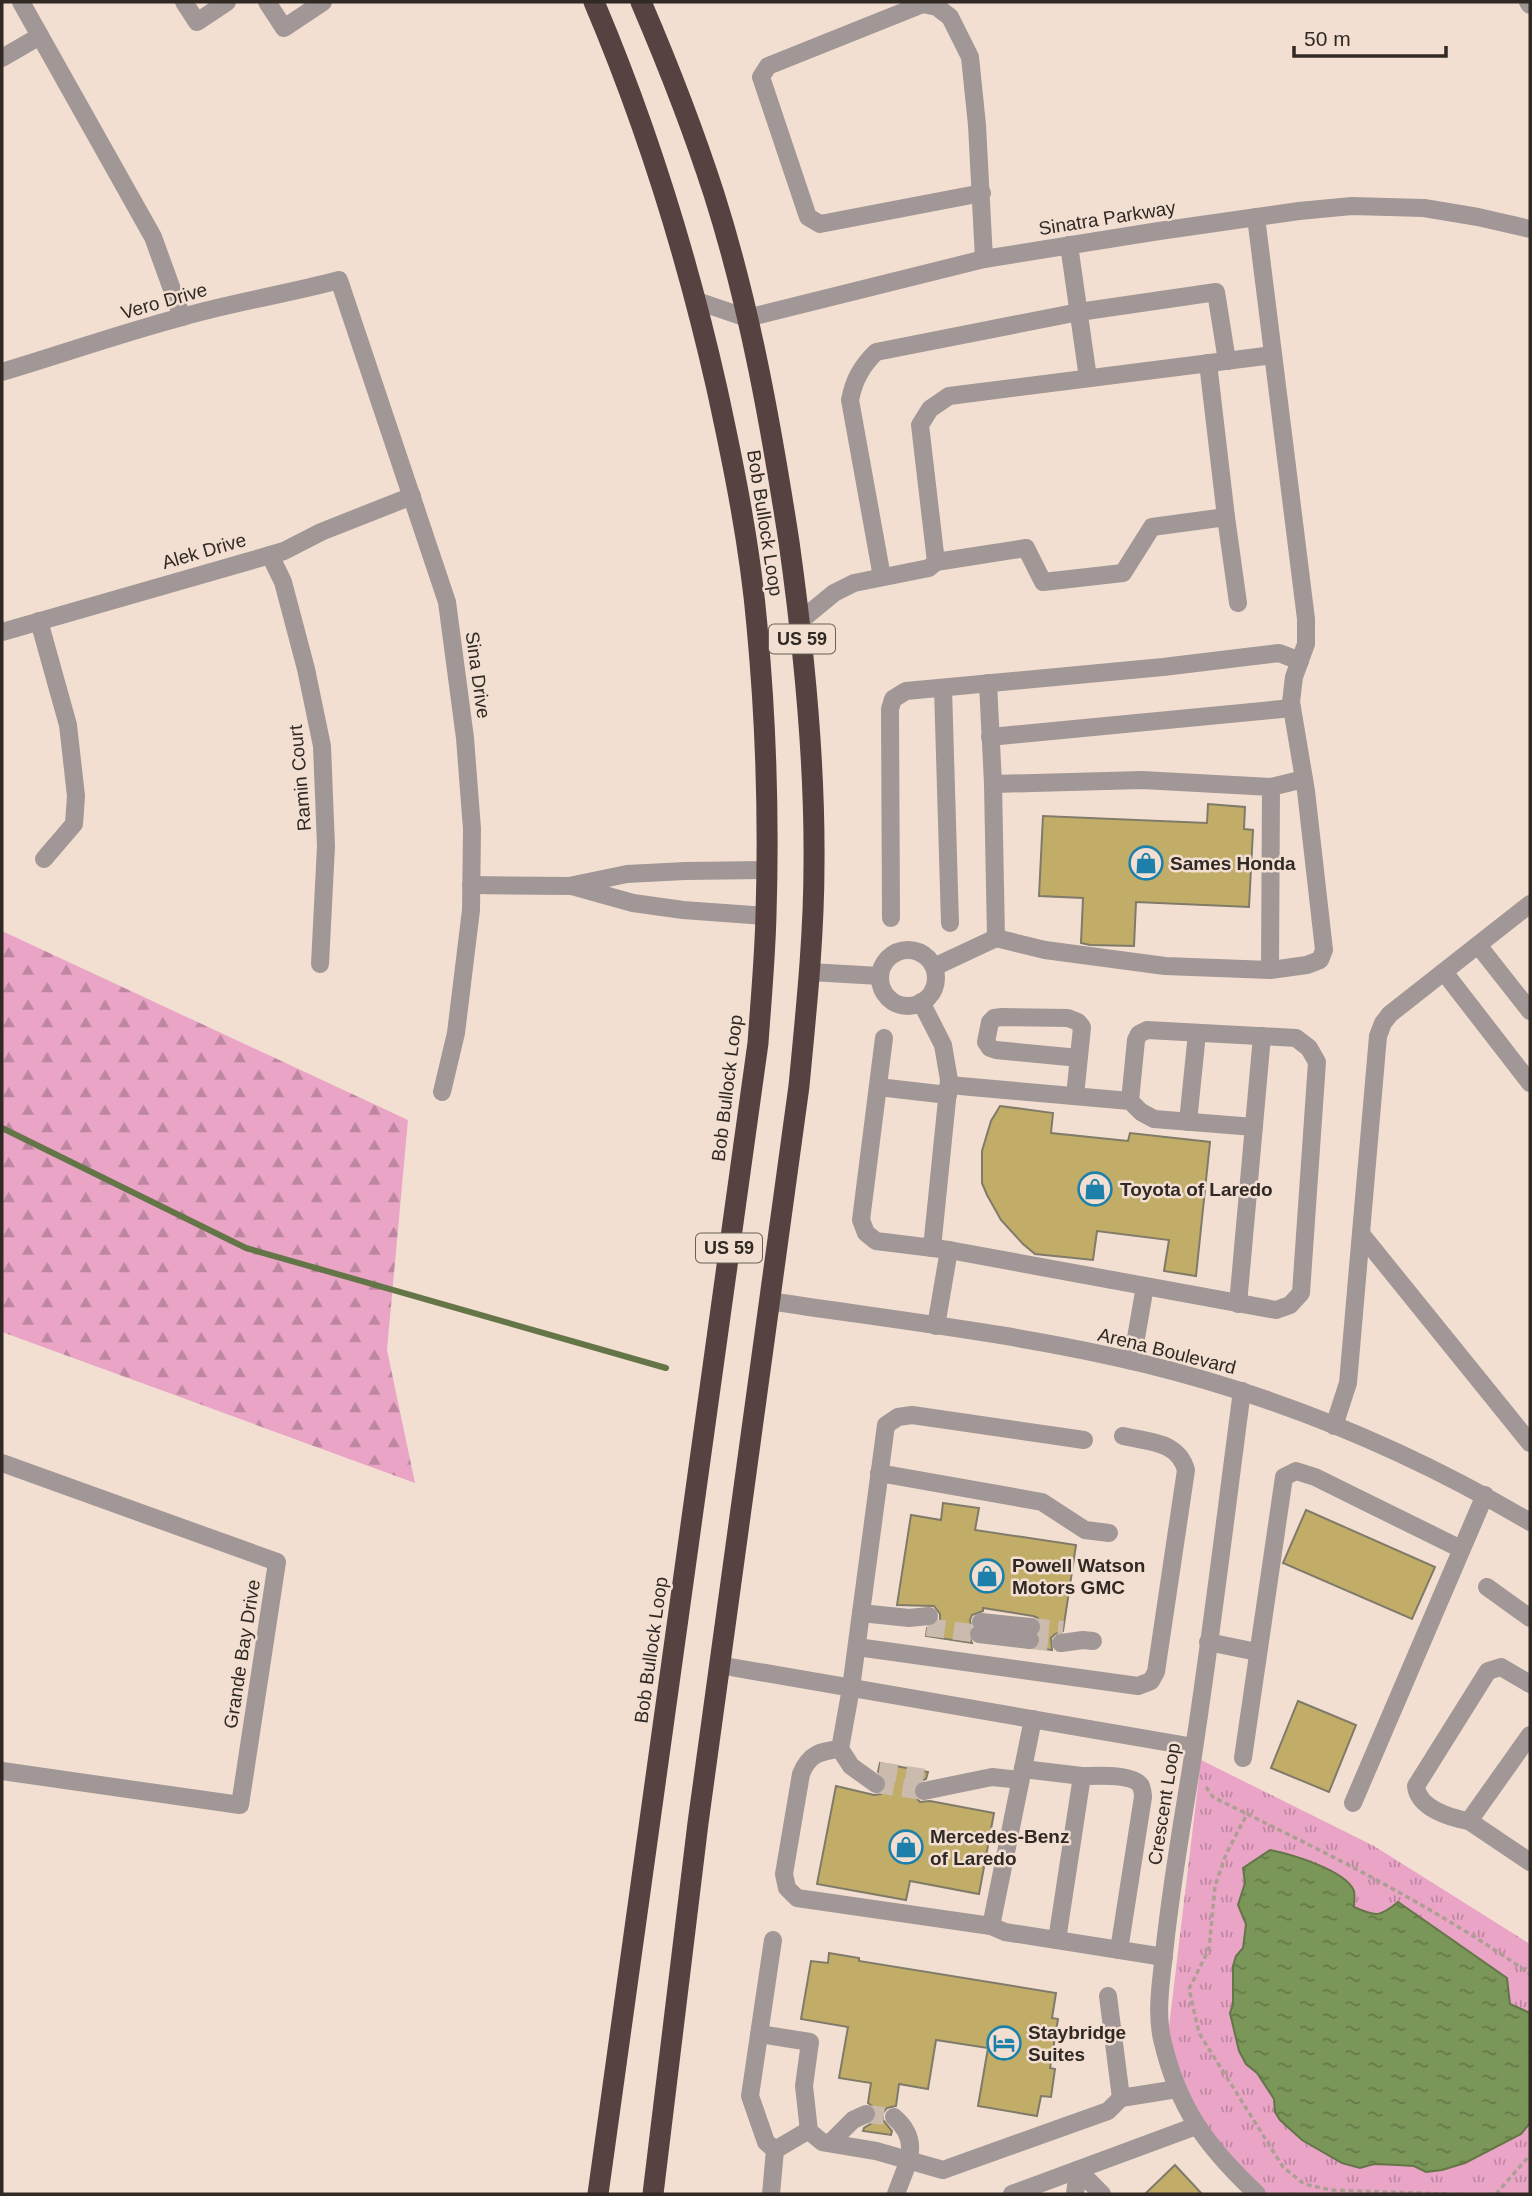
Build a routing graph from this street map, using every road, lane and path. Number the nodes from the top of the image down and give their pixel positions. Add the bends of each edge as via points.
1 (21, 2) edge
2 (184, 2) edge
3 (227, 2) edge
4 (267, 2) edge
5 (323, 2) edge
6 (594, 2) edge
7 (640, 2) edge
8 (40, 36) junction
9 (2, 58) edge
10 (982, 193) junction
11 (1256, 217) junction
12 (1530, 229) edge
13 (1069, 245) junction
14 (984, 259) junction
15 (339, 280) joint
16 (697, 301) junction
17 (1079, 312) junction
18 (182, 317) junction
19 (747, 318) junction
20 (1273, 355) junction
21 (1227, 361) junction
22 (1208, 363) junction
23 (2, 372) edge
24 (1088, 378) junction
25 (412, 496) junction
26 (1226, 517) junction
27 (270, 555) junction
28 (936, 562) junction
29 (882, 577) junction
30 (1238, 603) dead end
31 (39, 621) junction
32 (800, 621) junction
33 (2, 632) edge
34 (1300, 660) junction
35 (988, 683) junction
36 (943, 688) junction
37 (1292, 708) junction
38 (990, 737) junction
39 (1304, 779) junction
40 (993, 784) junction
41 (1271, 787) junction
42 (44, 859) dead end
43 (766, 870) junction
44 (471, 885) junction
45 (569, 886) junction
46 (1530, 904) edge
47 (766, 916) junction
48 (891, 918) dead end
49 (950, 923) dead end
50 (996, 938) junction
51 (1478, 945) junction
52 (320, 964) dead end
53 (934, 967) junction
54 (1270, 970) junction
55 (810, 972) junction
56 (1444, 972) junction
57 (880, 976) junction
58 (921, 1002) junction
59 (1530, 1012) edge
60 (1197, 1033) junction
61 (1262, 1036) junction
62 (884, 1038) dead end
63 (1079, 1058) junction
64 (1530, 1083) edge
65 (878, 1087) junction
66 (948, 1090) junction
67 (442, 1092) dead end
68 (1075, 1096) junction
69 (1130, 1101) junction
70 (1188, 1122) junction
71 (1254, 1127) junction
72 (1361, 1234) junction
73 (940, 1249) junction
74 (1145, 1286) junction
75 (769, 1301) junction
76 (1238, 1304) junction
77 (936, 1326) junction
78 (1132, 1361) junction
79 (1242, 1391) junction
80 (1334, 1426) junction
81 (1123, 1436) dead end
82 (1084, 1440) dead end
83 (1530, 1443) edge
84 (2, 1463) edge
85 (879, 1473) junction
86 (1485, 1495) junction
87 (1530, 1522) edge
88 (1109, 1533) dead end
89 (1461, 1549) junction
90 (1487, 1587) dead end
91 (861, 1613) junction
92 (1530, 1618) edge
93 (928, 1622) tunnel mouth
94 (980, 1628) tunnel mouth
95 (1030, 1633) tunnel mouth
96 (1062, 1637) tunnel mouth
97 (1088, 1640) dead end
98 (1208, 1642) junction
99 (857, 1647) junction
100 (1257, 1652) junction
101 (719, 1665) junction
102 (1530, 1684) edge
103 (851, 1688) junction
104 (1032, 1719) junction
105 (1530, 1735) edge
106 (1194, 1747) junction
107 (841, 1749) junction
108 (1243, 1758) dead end
109 (1191, 1767) junction
110 (2, 1771) edge
111 (1021, 1774) junction
112 (873, 1776) tunnel mouth
113 (1082, 1776) junction
114 (925, 1784) tunnel mouth
115 (1353, 1803) dead end
116 (1247, 1814) junction
117 (1469, 1821) junction
118 (1530, 1862) edge
119 (991, 1926) junction
120 (773, 1940) dead end
121 (1057, 1940) junction
122 (1119, 1950) junction
123 (1164, 1957) junction
124 (1530, 1974) edge
125 (1108, 1996) dead end
126 (759, 2034) junction
127 (1177, 2089) junction
128 (1121, 2098) junction
129 (866, 2114) tunnel mouth
130 (894, 2117) dead end
131 (1196, 2126) junction
132 (809, 2130) junction
133 (830, 2143) junction
134 (775, 2150) junction
135 (1530, 2154) edge
136 (911, 2160) junction
137 (1077, 2170) junction
138 (598, 2194) edge
139 (653, 2194) edge
140 (771, 2194) edge
141 (896, 2194) edge
142 (1012, 2194) edge
143 (1075, 2194) edge
144 (1102, 2194) edge
145 (1257, 2194) edge
146 (1447, 2194) edge
147 (1496, 2194) edge

1 - 8 street
2 - 3 street via 197,22
4 - 5 street via 284,28
6 - 16 highway, Bob Bullock Loop / US 59 via 670,206
7 - 19 highway, Bob Bullock Loop / US 59 via 714,195
8 - 9 street
8 - 18 street via 153,237
10 - 10 street via 970,57 950,17 936,7 923,4 768,66 761,77 808,217 820,224
10 - 14 street
11 - 12 street, Sinatra Parkway via 1352,206 1424,208
11 - 13 street, Sinatra Parkway
11 - 20 street
13 - 14 street, Sinatra Parkway
13 - 17 street
14 - 19 street, Sinatra Parkway
15 - 18 street, Vero Drive
15 - 25 street, Sina Drive
16 - 19 street
16 - 43 highway, Bob Bullock Loop / US 59 via 737,481 757,625 767,791
17 - 21 street via 1216,292
17 - 24 street
17 - 29 street via 876,352 865,363 850,400
18 - 23 street, Vero Drive
19 - 32 highway, Bob Bullock Loop / US 59 via 780,485
20 - 21 street
20 - 34 street via 1306,619 1306,644
21 - 22 street
22 - 24 street
22 - 26 street
24 - 28 street via 949,396 930,409 920,425
25 - 27 street, Alek Drive
25 - 44 street, Sina Drive via 447,602 465,738
26 - 28 street via 1152,527 1122,573 1043,582 1026,548
26 - 30 street
27 - 31 street, Alek Drive
27 - 52 street, Ramin Court via 284,582 321,746 326,846
28 - 29 street via 929,568
29 - 32 street via 844,588
31 - 33 street, Alek Drive
31 - 42 street via 68,724 76,796 74,824
32 - 55 highway, Bob Bullock Loop / US 59 via 814,863
34 - 35 street via 1279,653
34 - 37 street
35 - 36 street
35 - 38 street
36 - 48 street via 906,691 894,699 890,709
36 - 49 street
37 - 38 street
37 - 39 street
38 - 40 street
39 - 41 street
39 - 54 street via 1324,950 1320,960 1307,965
40 - 41 street via 1142,780
40 - 50 street
41 - 54 street
43 - 45 street via 627,874
43 - 47 highway, Bob Bullock Loop / US 59
44 - 45 street
44 - 67 street, Sina Drive via 456,1033
45 - 47 street via 634,903
46 - 51 street
47 - 138 highway, Bob Bullock Loop / US 59 via 756,1056
50 - 53 street
50 - 54 street via 1045,950 1165,966
51 - 56 street
51 - 59 street
53 - 57 street via 919,952 901,951 886,960
53 - 58 street via 935,984
55 - 57 street
55 - 75 highway, Bob Bullock Loop / US 59
56 - 64 street
56 - 72 street via 1390,1014 1378,1036
57 - 58 street via 890,1000 907,1006
58 - 66 street via 943,1045
60 - 61 street
60 - 69 street via 1147,1030 1139,1034
60 - 70 street
61 - 71 street
61 - 76 street via 1296,1038 1310,1048 1317,1062 1301,1293 1290,1305 1276,1310
62 - 65 street
63 - 63 street via 1082,1027 1078,1022 1002,1017 989,1022 986,1042 990,1048
63 - 68 street
65 - 66 street
65 - 73 street via 862,1220 866,1233 876,1241
66 - 68 street
66 - 73 street
68 - 69 street
69 - 70 street via 1154,1119
70 - 71 street
71 - 76 street
72 - 80 street via 1348,1383
72 - 83 street
73 - 74 street
73 - 77 street
74 - 76 street
74 - 78 street
75 - 77 street, Arena Boulevard
75 - 101 highway, Bob Bullock Loop / US 59
77 - 78 street, Arena Boulevard
78 - 79 street, Arena Boulevard
79 - 80 street, Arena Boulevard
79 - 98 street, Crescent Loop
80 - 86 street, Arena Boulevard
81 - 99 street via 1172,1447 1183,1457 1186,1470 1151,1681 1138,1686
82 - 85 street via 912,1415 898,1417 886,1425
84 - 110 street, Grande Bay Drive via 277,1562 240,1805
85 - 88 street via 1042,1502 1085,1530
85 - 91 street
86 - 87 street, Arena Boulevard
86 - 89 street
89 - 100 street via 1296,1471 1284,1478
89 - 115 street
90 - 92 street
91 - 93 street
91 - 99 street
94 - 95 street
96 - 97 street
98 - 100 street
98 - 106 street, Crescent Loop
99 - 103 street
100 - 108 street
101 - 103 street
101 - 139 highway, Bob Bullock Loop / US 59
102 - 117 street via 1501,1667 1488,1671 1416,1786 1423,1801 1453,1819
103 - 104 street
103 - 107 street
104 - 106 street
104 - 111 street
105 - 117 street
106 - 109 street, Crescent Loop
107 - 112 street via 851,1766
107 - 119 street via 818,1752 805,1763 784,1874 787,1888 797,1898
109 - 116 path via 1213,1797
109 - 123 street, Crescent Loop
111 - 113 street
111 - 114 street via 946,1786
111 - 119 street
113 - 121 street
113 - 122 street via 1136,1780 1142,1786
116 - 124 path via 1429,1908
116 - 146 path via 1215,1885 1209,1949 1189,1989 1199,2033 1283,2167 1304,2183 1331,2190
117 - 118 street
119 - 121 street
120 - 126 street
121 - 122 street
122 - 123 street
123 - 127 street, Crescent Loop via 1161,2036
125 - 128 street
126 - 132 street via 810,2042 804,2085
126 - 134 street via 751,2096 766,2142
127 - 128 street
127 - 131 street, Crescent Loop
128 - 136 street via 1108,2111 943,2170
129 - 133 street
130 - 136 street via 910,2138
131 - 137 street
131 - 145 street, Crescent Loop
132 - 133 street
132 - 134 street
133 - 136 street
134 - 140 street
135 - 147 path
136 - 141 street
137 - 142 street
137 - 143 street
137 - 144 street

